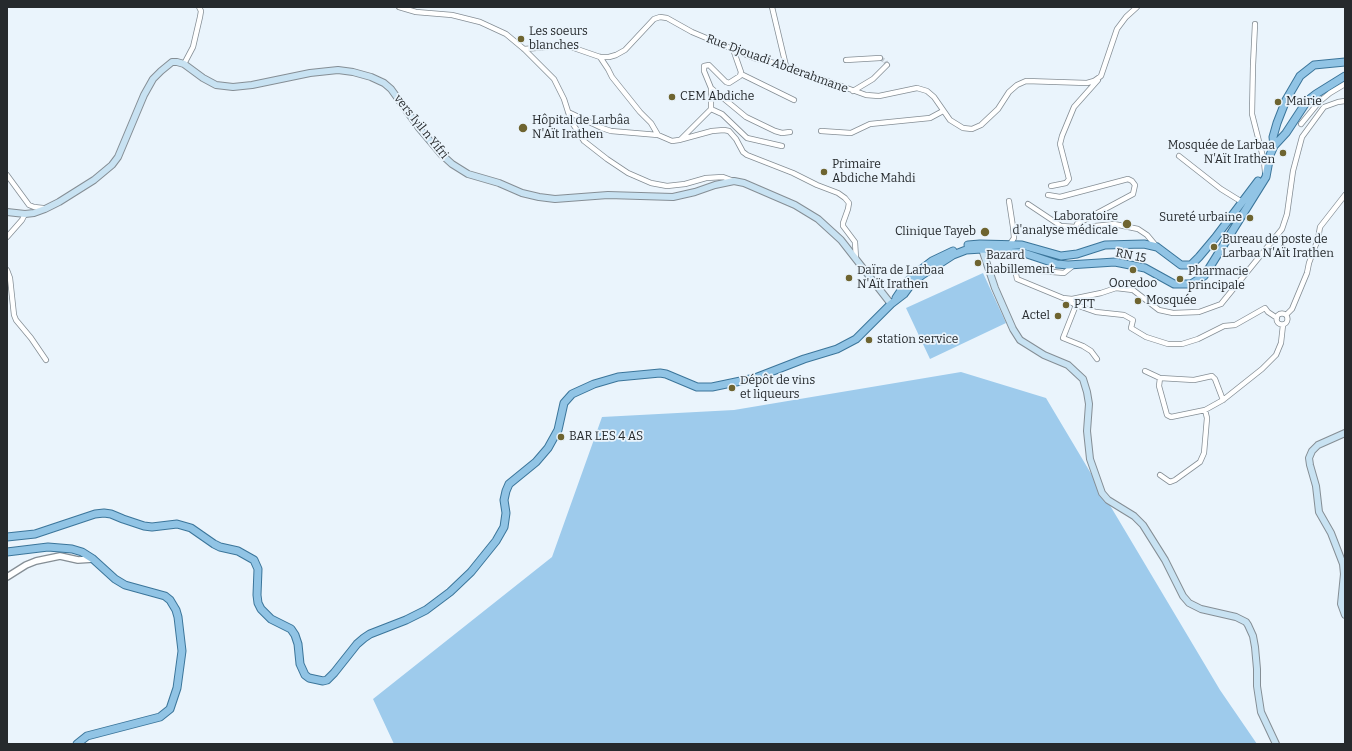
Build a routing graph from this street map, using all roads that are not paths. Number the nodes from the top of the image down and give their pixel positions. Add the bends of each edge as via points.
1 (199, 7) edge
2 (399, 7) edge
3 (772, 7) edge
4 (1137, 7) edge
5 (1256, 24) dead end
6 (524, 48) junction
7 (733, 49) junction
8 (600, 57) junction
9 (880, 58) dead end
10 (846, 60) dead end
11 (1344, 63) edge
12 (184, 64) junction
13 (887, 65) dead end
14 (786, 66) junction
15 (741, 74) junction
16 (1102, 76) junction
17 (1345, 76) edge
18 (1345, 84) edge
19 (711, 88) junction
20 (853, 91) junction
21 (794, 100) dead end
22 (1345, 101) edge
23 (1319, 102) junction
24 (1324, 107) junction
25 (711, 109) junction
26 (568, 112) junction
27 (943, 112) junction
28 (1301, 124) dead end
29 (790, 132) dead end
30 (821, 132) dead end
31 (658, 135) junction
32 (679, 140) junction
33 (782, 146) dead end
34 (1274, 146) junction
35 (1179, 156) dead end
36 (1266, 169) junction
37 (7, 175) edge
38 (734, 180) junction
39 (1051, 186) dead end
40 (1048, 195) dead end
41 (1345, 195) edge
42 (1009, 200) dead end
43 (1242, 202) junction
44 (1028, 204) dead end
45 (45, 209) junction
46 (7, 212) edge
47 (25, 214) junction
48 (1076, 227) junction
49 (7, 237) edge
50 (1010, 244) junction
51 (981, 247) junction
52 (1157, 247) junction
53 (856, 259) junction
54 (1074, 265) junction
55 (7, 270) edge
56 (1063, 298) junction
57 (893, 302) junction
58 (1076, 305) junction
59 (1286, 315) junction
60 (1276, 318) junction
61 (1283, 325) junction
62 (1097, 358) dead end
63 (46, 360) dead end
64 (1145, 371) dead end
65 (1160, 378) junction
66 (1224, 400) junction
67 (1205, 410) junction
68 (1345, 433) edge
69 (1160, 475) dead end
70 (7, 537) edge
71 (7, 552) edge
72 (93, 559) junction
73 (7, 576) edge
74 (1345, 615) edge
75 (77, 744) edge
76 (1276, 744) edge

1 - 12 street via 201,11 193,47
2 - 6 street via 480,22 506,34
3 - 14 street
4 - 16 street via 1117,29
5 - 36 street via 1252,114
6 - 8 street via 571,47
6 - 26 street via 554,79
7 - 8 street, Rue Djouadi Abderahmane via 692,32 673,20 660,18 654,19 625,50 616,55
7 - 14 street, Rue Djouadi Abderahmane via 754,58
7 - 15 street
8 - 31 street via 612,78 651,123
9 - 10 street
11 - 34 main road via 1314,65 1300,76 1286,100 1277,123 1273,137
12 - 38 main road, vers Iγil n Yifri via 216,85 233,87 338,70 371,77 391,89 419,128 452,164 468,174 539,197 673,197
12 - 45 main road via 172,62 154,79 112,165
13 - 20 street via 873,79
14 - 20 street, Rue Djouadi Abderahmane
15 - 19 street via 729,83 706,65 704,70
15 - 21 street
16 - 27 street, Rue Djouadi Abderahmane via 1087,82 1026,81 1009,92 998,109 981,125 972,129 963,128
16 - 39 street via 1074,107 1062,136 1060,144 1069,179 1066,183
17 - 34 main road via 1308,101
18 - 23 street
19 - 25 street
19 - 29 street via 746,117 775,131
20 - 27 street, Rue Djouadi Abderahmane via 879,96 917,88 934,97
22 - 24 street
23 - 24 street
23 - 28 street
24 - 56 street via 1302,137 1282,230 1221,304 1199,312 1173,313 1160,310 1133,290 1116,288 1080,297
25 - 32 street
25 - 33 street via 722,114 747,138
26 - 31 street via 611,131
26 - 38 street via 584,141 628,173 651,183 667,186 706,178 723,177
27 - 30 street via 930,118 870,124 851,133
31 - 32 street via 672,141
32 - 53 street via 712,131 729,131 747,155 838,193 849,203 843,226 855,242
34 - 36 main road
35 - 43 street
36 - 43 main road, RN 15
36 - 54 main road, RN 15 via 1266,177 1212,264 1204,276 1191,284 1174,284 1145,268 1122,263
37 - 45 street via 29,205
38 - 53 main road via 795,205 818,219 841,240
40 - 48 street via 1060,197 1128,179 1132,181 1135,190 1131,197 1086,219
41 - 59 street via 1320,227 1307,273 1292,309
42 - 50 street via 1014,238
43 - 52 main road, RN 15 via 1191,265 1182,264
44 - 48 street via 1061,226
45 - 47 main road
46 - 47 main road
47 - 49 street
48 - 52 street via 1075,230 1078,232 1095,226 1114,224 1138,229
50 - 51 main road, RN 15
50 - 52 main road, RN 15 via 1061,256 1105,245 1144,244
51 - 54 main road, RN 15 via 1024,253 1057,264
51 - 57 main road, RN 15 via 953,255 917,279
51 - 76 main road via 995,288 1020,340 1044,355 1068,364 1083,379 1089,404 1087,431 1090,459 1102,493 1143,525 1189,603 1201,609 1236,617 1248,625 1255,647 1261,712
53 - 57 main road
54 - 56 street via 1064,273 1017,269 1017,279
55 - 63 street via 16,320
56 - 58 street
57 - 70 main road, RN 15 via 856,339 846,345 756,378 705,388 660,373 618,376 572,394 563,404 558,430 548,448 536,462 509,484 504,500 504,527 471,572 437,603 364,638 327,680 317,681 304,675 295,635 291,629 261,609 258,602 258,569 254,560 238,551 214,544 191,528 176,524 144,526 104,513 44,532
58 - 60 street via 1096,312 1124,315 1133,320 1131,328 1146,337 1168,344 1198,340 1224,326 1235,325 1265,308
58 - 62 street via 1063,338 1083,346
59 - 60 street via 1280,314
59 - 61 street via 1287,322
60 - 61 street via 1278,323
61 - 66 street via 1276,355
64 - 65 street
65 - 66 street via 1194,380 1212,376
65 - 67 street via 1159,386 1167,415
66 - 67 street
67 - 69 street via 1207,418 1204,453 1200,462 1170,482
68 - 74 main road via 1318,445 1312,451 1310,465 1319,512 1331,533 1342,564 1344,574 1341,604
71 - 72 main road via 60,547 82,552
72 - 73 street via 78,560 60,556 26,564
72 - 75 main road via 115,579 126,585 160,594 170,600 178,617 182,652 177,688 170,709 165,714 87,736

